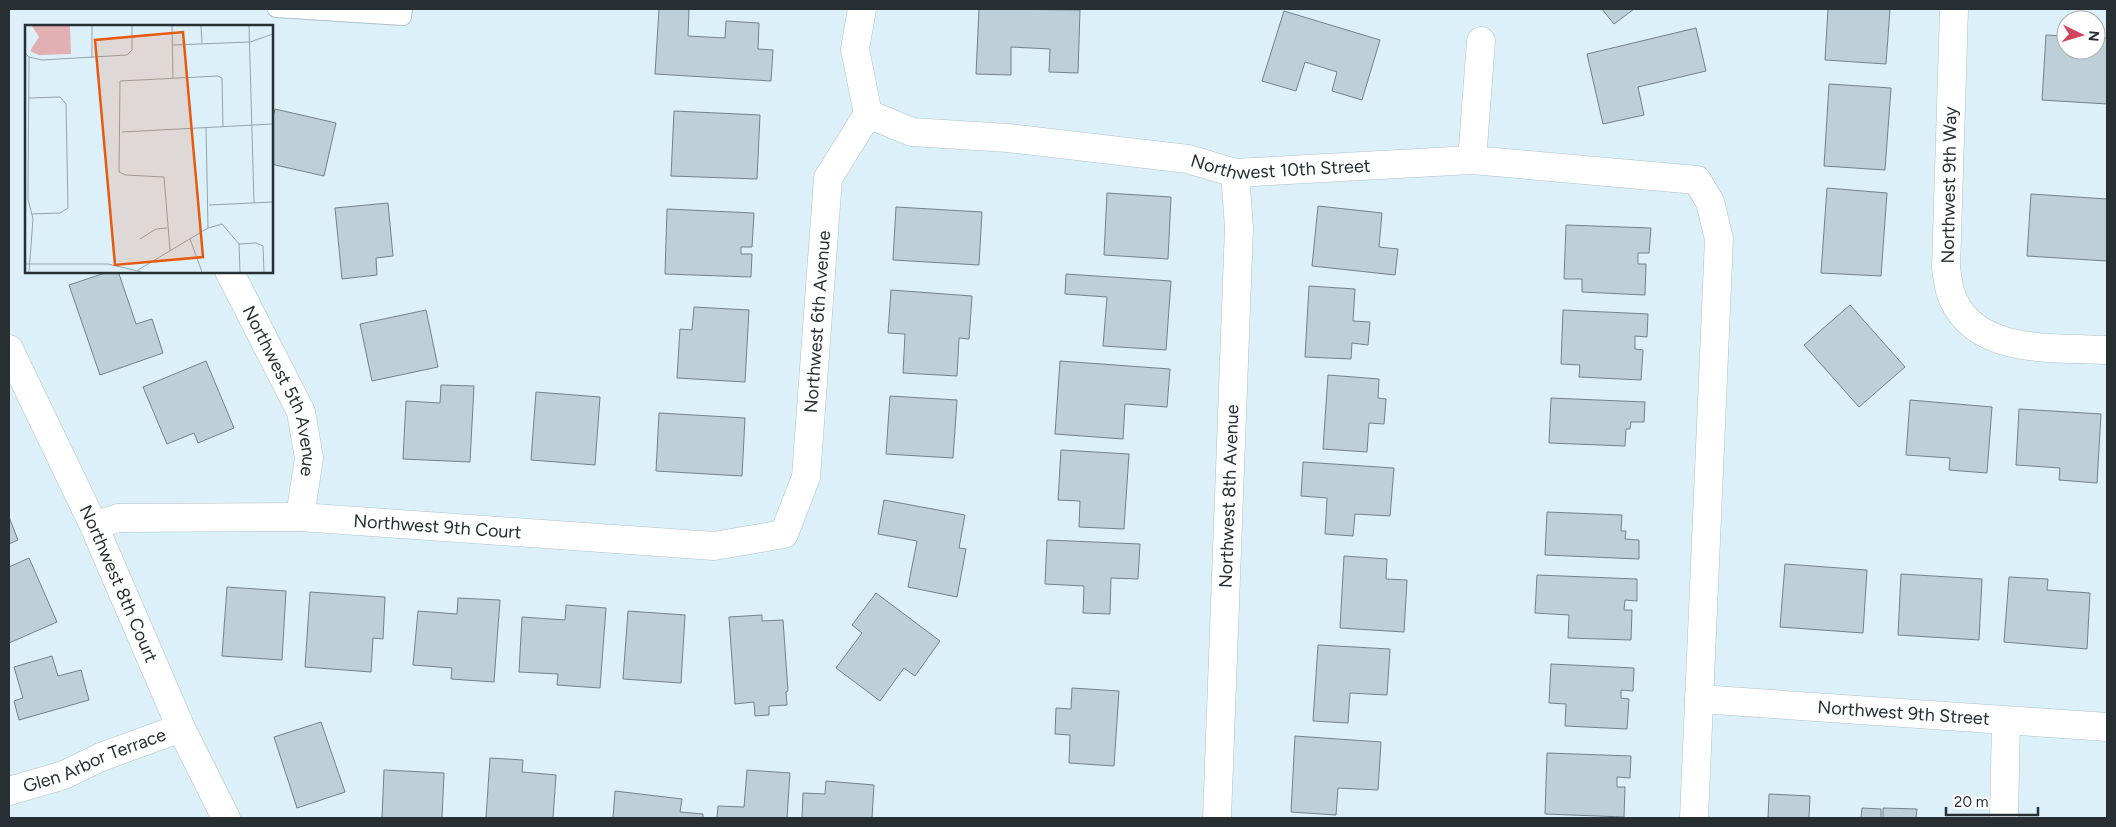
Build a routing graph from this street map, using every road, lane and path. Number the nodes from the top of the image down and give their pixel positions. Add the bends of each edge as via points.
1 (276, 9) edge
2 (404, 9) edge
3 (862, 9) edge
4 (1954, 9) edge
5 (1481, 40) dead end
6 (868, 114) junction
7 (1472, 160) junction
8 (1235, 174) junction
9 (230, 272) edge
10 (9, 349) edge
11 (2107, 350) edge
12 (300, 517) junction
13 (94, 526) junction
14 (781, 535) joint
15 (1699, 699) junction
16 (2006, 721) junction
17 (2107, 727) edge
18 (182, 728) junction
19 (9, 791) edge
20 (226, 818) edge
21 (1217, 818) edge
22 (1694, 818) edge
23 (2004, 818) edge

1 - 2 lane via 403,17
3 - 6 street via 855,49
4 - 11 street, Northwest 9th Way via 1946,268 1950,291 1960,312 1977,329 1998,340
5 - 7 street
6 - 8 street, Northwest 10th Street via 912,132 1008,138 1188,159
6 - 14 street, Northwest 6th Avenue via 828,178 806,477
7 - 8 street, Northwest 10th Street
7 - 15 street, Northwest 10th Street via 1696,180 1710,202 1719,240
8 - 21 street, Northwest 8th Avenue via 1239,237
9 - 12 street, Northwest 5th Avenue via 302,412 309,458
10 - 13 street, Northwest 8th Court
12 - 13 street, Northwest 9th Court via 118,518
12 - 14 street, Northwest 9th Court via 714,546
13 - 18 street, Northwest 8th Court
15 - 16 street, Northwest 9th Street
15 - 22 street
16 - 17 street, Northwest 9th Street
16 - 23 street
18 - 19 street, Glen Arbor Terrace via 101,757 64,775
18 - 20 street, Northwest 8th Court

